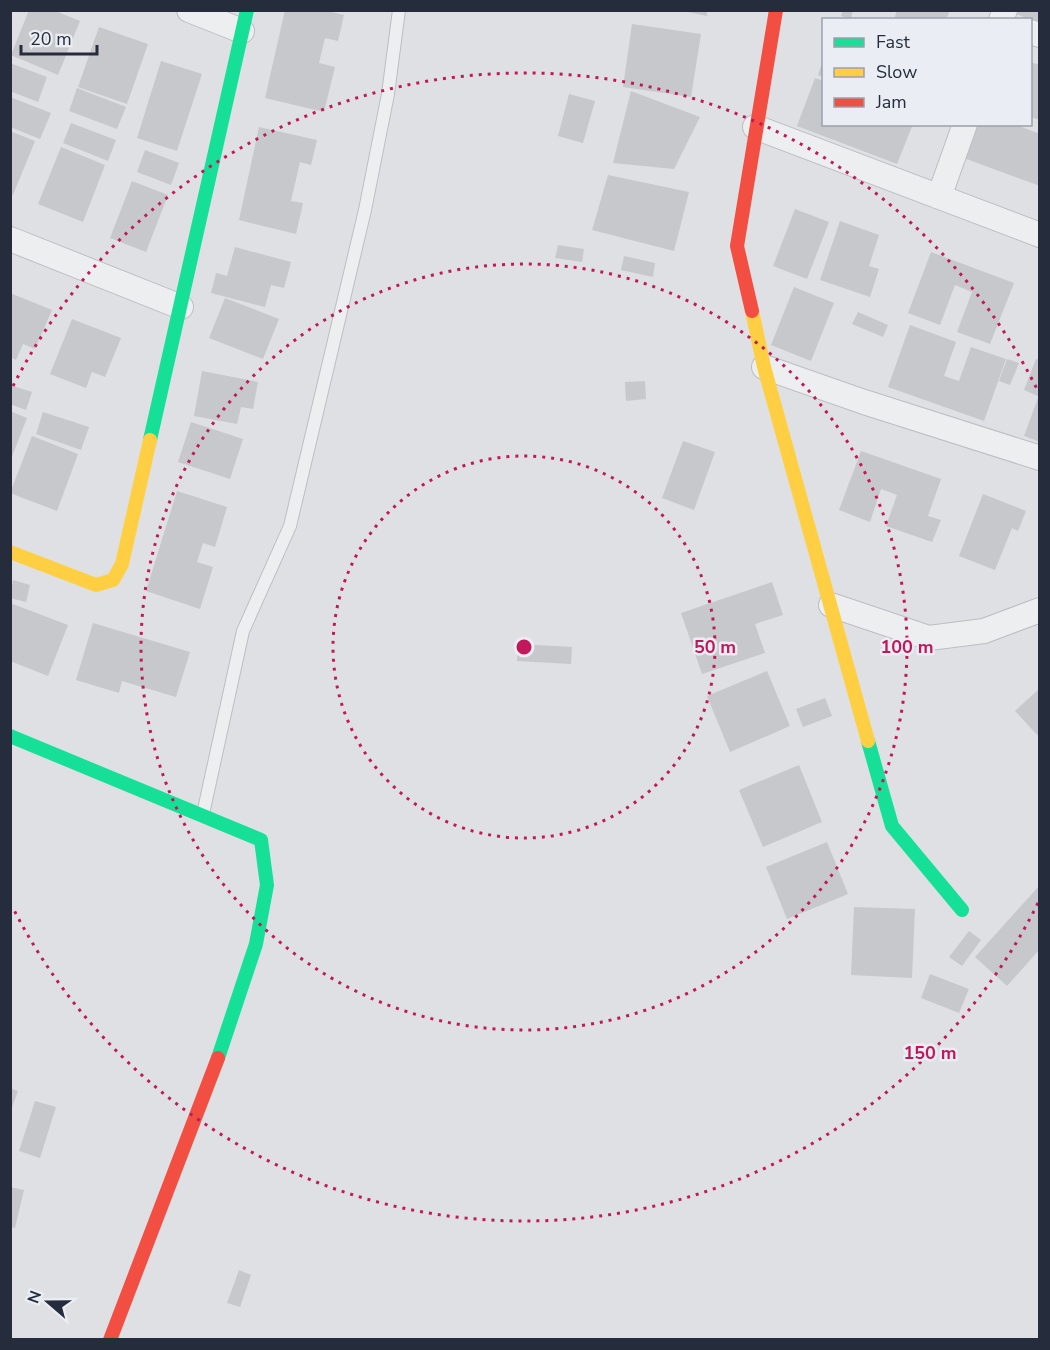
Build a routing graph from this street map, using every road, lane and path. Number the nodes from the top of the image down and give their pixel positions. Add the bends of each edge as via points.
1 (189, 10) edge
2 (399, 10) edge
3 (776, 10) edge
4 (245, 21) edge
5 (964, 126) edge
6 (755, 128) junction
7 (939, 197) junction
8 (1040, 235) edge
9 (10, 239) edge
10 (181, 307) junction
11 (764, 367) junction
12 (1040, 458) edge
13 (10, 552) edge
14 (831, 605) junction
15 (1040, 610) edge
16 (10, 736) edge
17 (202, 815) junction
18 (962, 910) dead end
19 (110, 1340) edge

1 - 4 street
2 - 17 lane via 388,94 365,210 290,526 243,631
3 - 6 street
4 - 10 street
5 - 7 street
6 - 7 street
6 - 11 street via 737,246
7 - 8 street
9 - 10 street
10 - 13 street via 122,564 113,580 96,585
11 - 12 street
11 - 14 street
14 - 15 street via 929,638 984,631
14 - 18 street via 892,826
16 - 17 street
17 - 19 street via 261,840 267,885 256,944 228,1033

